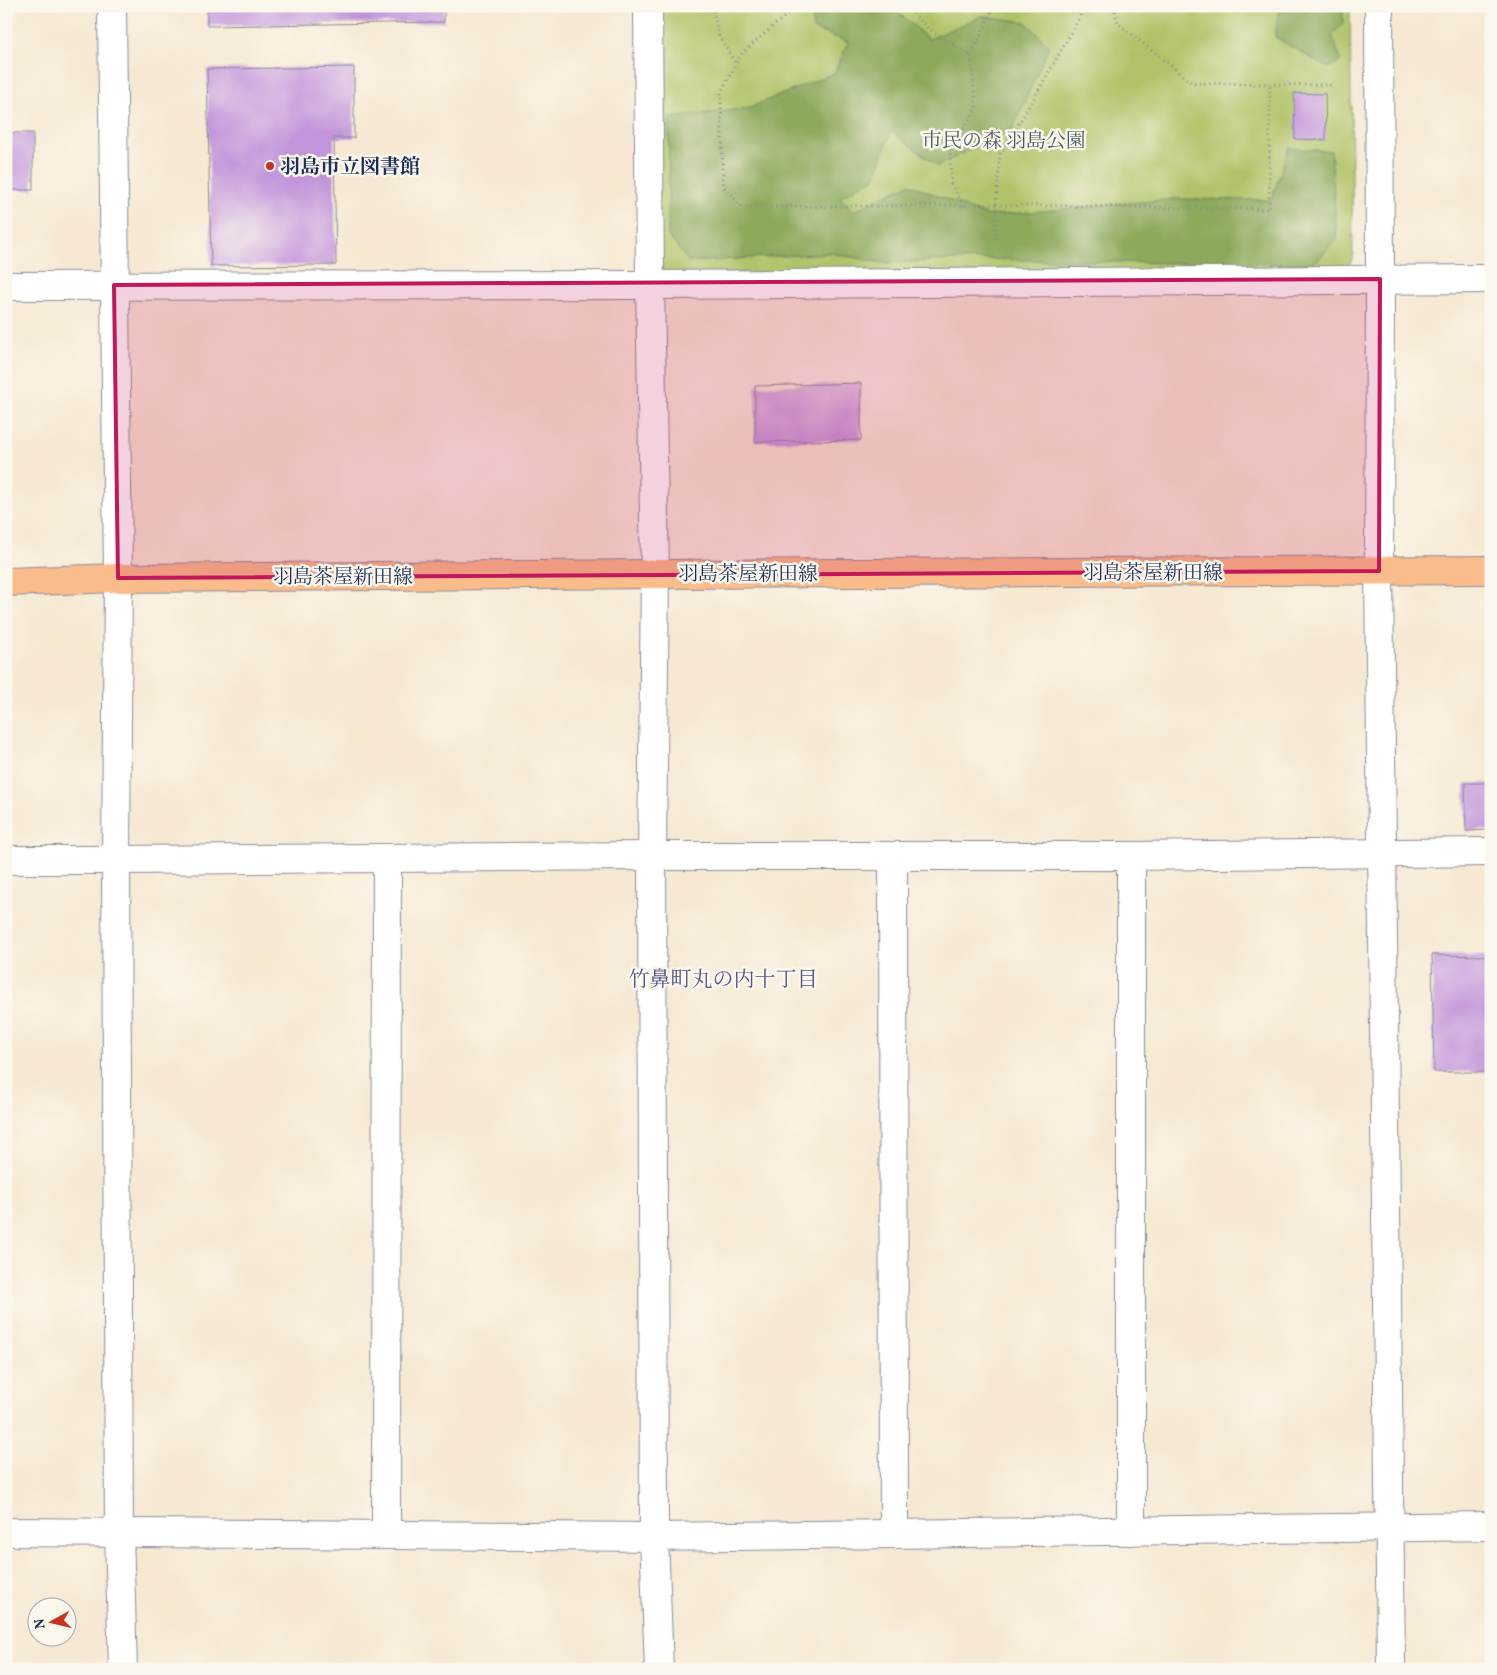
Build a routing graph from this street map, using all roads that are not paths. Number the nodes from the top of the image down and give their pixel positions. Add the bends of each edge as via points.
1 (112, 6) edge
2 (648, 6) edge
3 (1379, 6) edge
4 (1380, 279) junction
5 (1491, 279) edge
6 (114, 285) junction
7 (650, 285) junction
8 (6, 286) edge
9 (1491, 570) edge
10 (1379, 572) junction
11 (655, 574) junction
12 (118, 578) junction
13 (6, 582) edge
14 (1383, 852) junction
15 (1491, 852) edge
16 (652, 856) junction
17 (1131, 856) junction
18 (893, 857) junction
19 (388, 858) junction
20 (6, 860) edge
21 (116, 860) junction
22 (1491, 1526) edge
23 (1390, 1528) junction
24 (1131, 1531) junction
25 (6, 1532) edge
26 (119, 1533) junction
27 (894, 1534) junction
28 (386, 1535) junction
29 (654, 1537) junction
30 (1391, 1664) dead end
31 (123, 1669) edge
32 (659, 1669) edge

1 - 6 street
2 - 7 street
3 - 4 street
4 - 5 street
4 - 7 street
4 - 10 street
6 - 7 street
6 - 8 street
6 - 12 street
7 - 11 street
9 - 10 main road, 羽島茶屋新田線
10 - 11 main road, 羽島茶屋新田線
10 - 14 street
11 - 12 main road, 羽島茶屋新田線
11 - 16 street
12 - 13 main road, 羽島茶屋新田線
12 - 21 street
14 - 15 street
14 - 17 street
14 - 23 street
16 - 18 street
16 - 19 street
16 - 29 street
17 - 18 street
17 - 24 street
18 - 27 street
19 - 21 street
19 - 28 street
20 - 21 street
21 - 26 street
22 - 23 street
23 - 24 street
23 - 30 street
24 - 27 street
25 - 26 street
26 - 28 street
26 - 31 street
27 - 29 street
28 - 29 street
29 - 32 street

